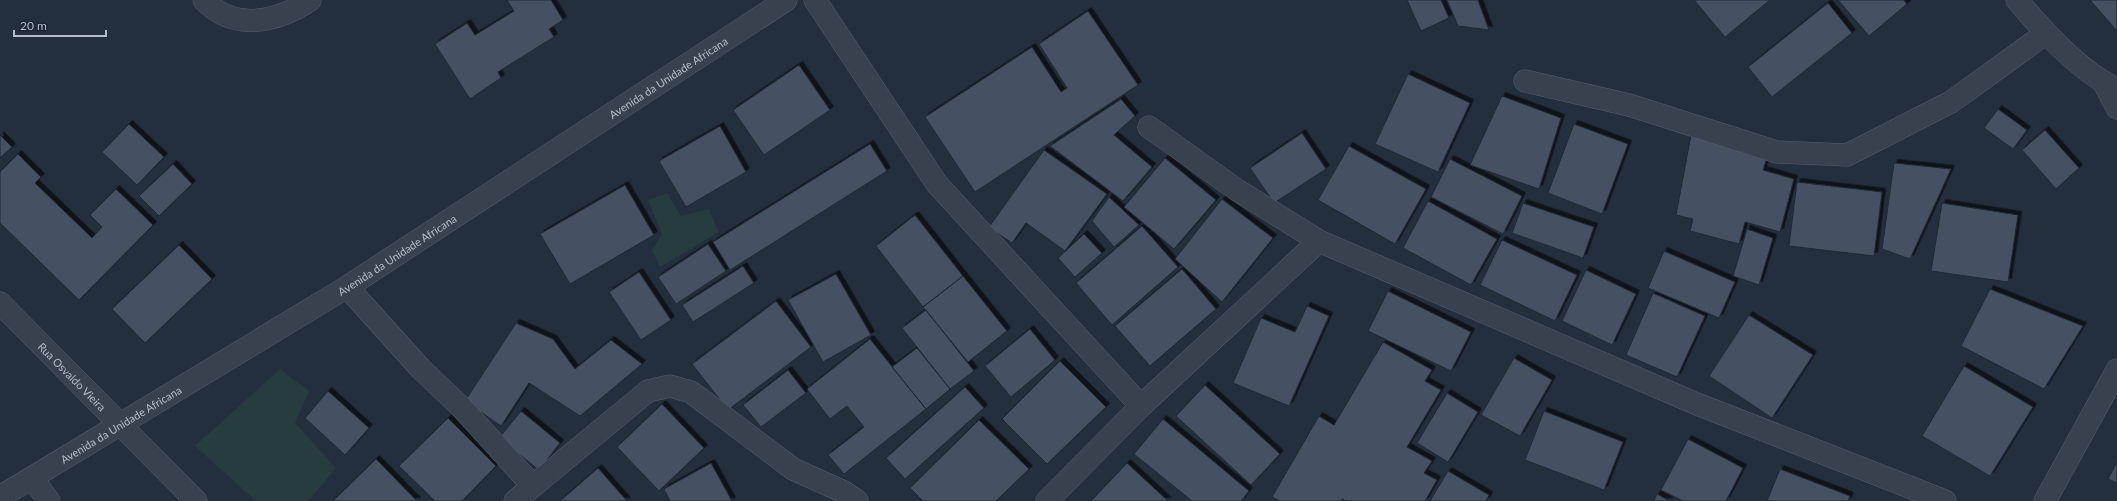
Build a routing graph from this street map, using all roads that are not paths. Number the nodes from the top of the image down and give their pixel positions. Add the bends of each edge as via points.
1 (204, 0) edge
2 (310, 0) edge
3 (786, 0) edge
4 (815, 0) edge
5 (2017, 0) edge
6 (2045, 34) junction
7 (1525, 81) dead end
8 (2110, 86) edge
9 (2117, 108) edge
10 (1149, 127) dead end
11 (1318, 241) junction
12 (348, 286) junction
13 (0, 303) edge
14 (2117, 370) edge
15 (1141, 406) junction
16 (120, 425) junction
17 (32, 478) junction
18 (532, 485) junction
19 (0, 497) edge
20 (49, 501) edge
21 (196, 501) edge
22 (515, 501) edge
23 (858, 501) edge
24 (1047, 501) edge
25 (1945, 501) edge
26 (2045, 501) edge

1 - 2 street via 228,17 251,21 276,18
3 - 12 street, Avenida da Unidade Africana
4 - 15 street via 937,184
5 - 6 street
6 - 7 street via 1951,102 1847,154 1778,152 1629,105
6 - 8 street
8 - 9 street
10 - 11 street via 1237,190
11 - 15 street
11 - 25 street via 1696,404
12 - 16 street, Avenida da Unidade Africana
12 - 18 street via 420,369 461,407
13 - 16 street, Rua Osvaldo Vieira
14 - 26 street
15 - 24 street
16 - 17 street, Avenida da Unidade Africana
16 - 21 street, Rua Osvaldo Vieira
17 - 19 street, Avenida da Unidade Africana
17 - 20 street
18 - 22 street
18 - 23 street via 648,391 670,386 691,392 793,469

